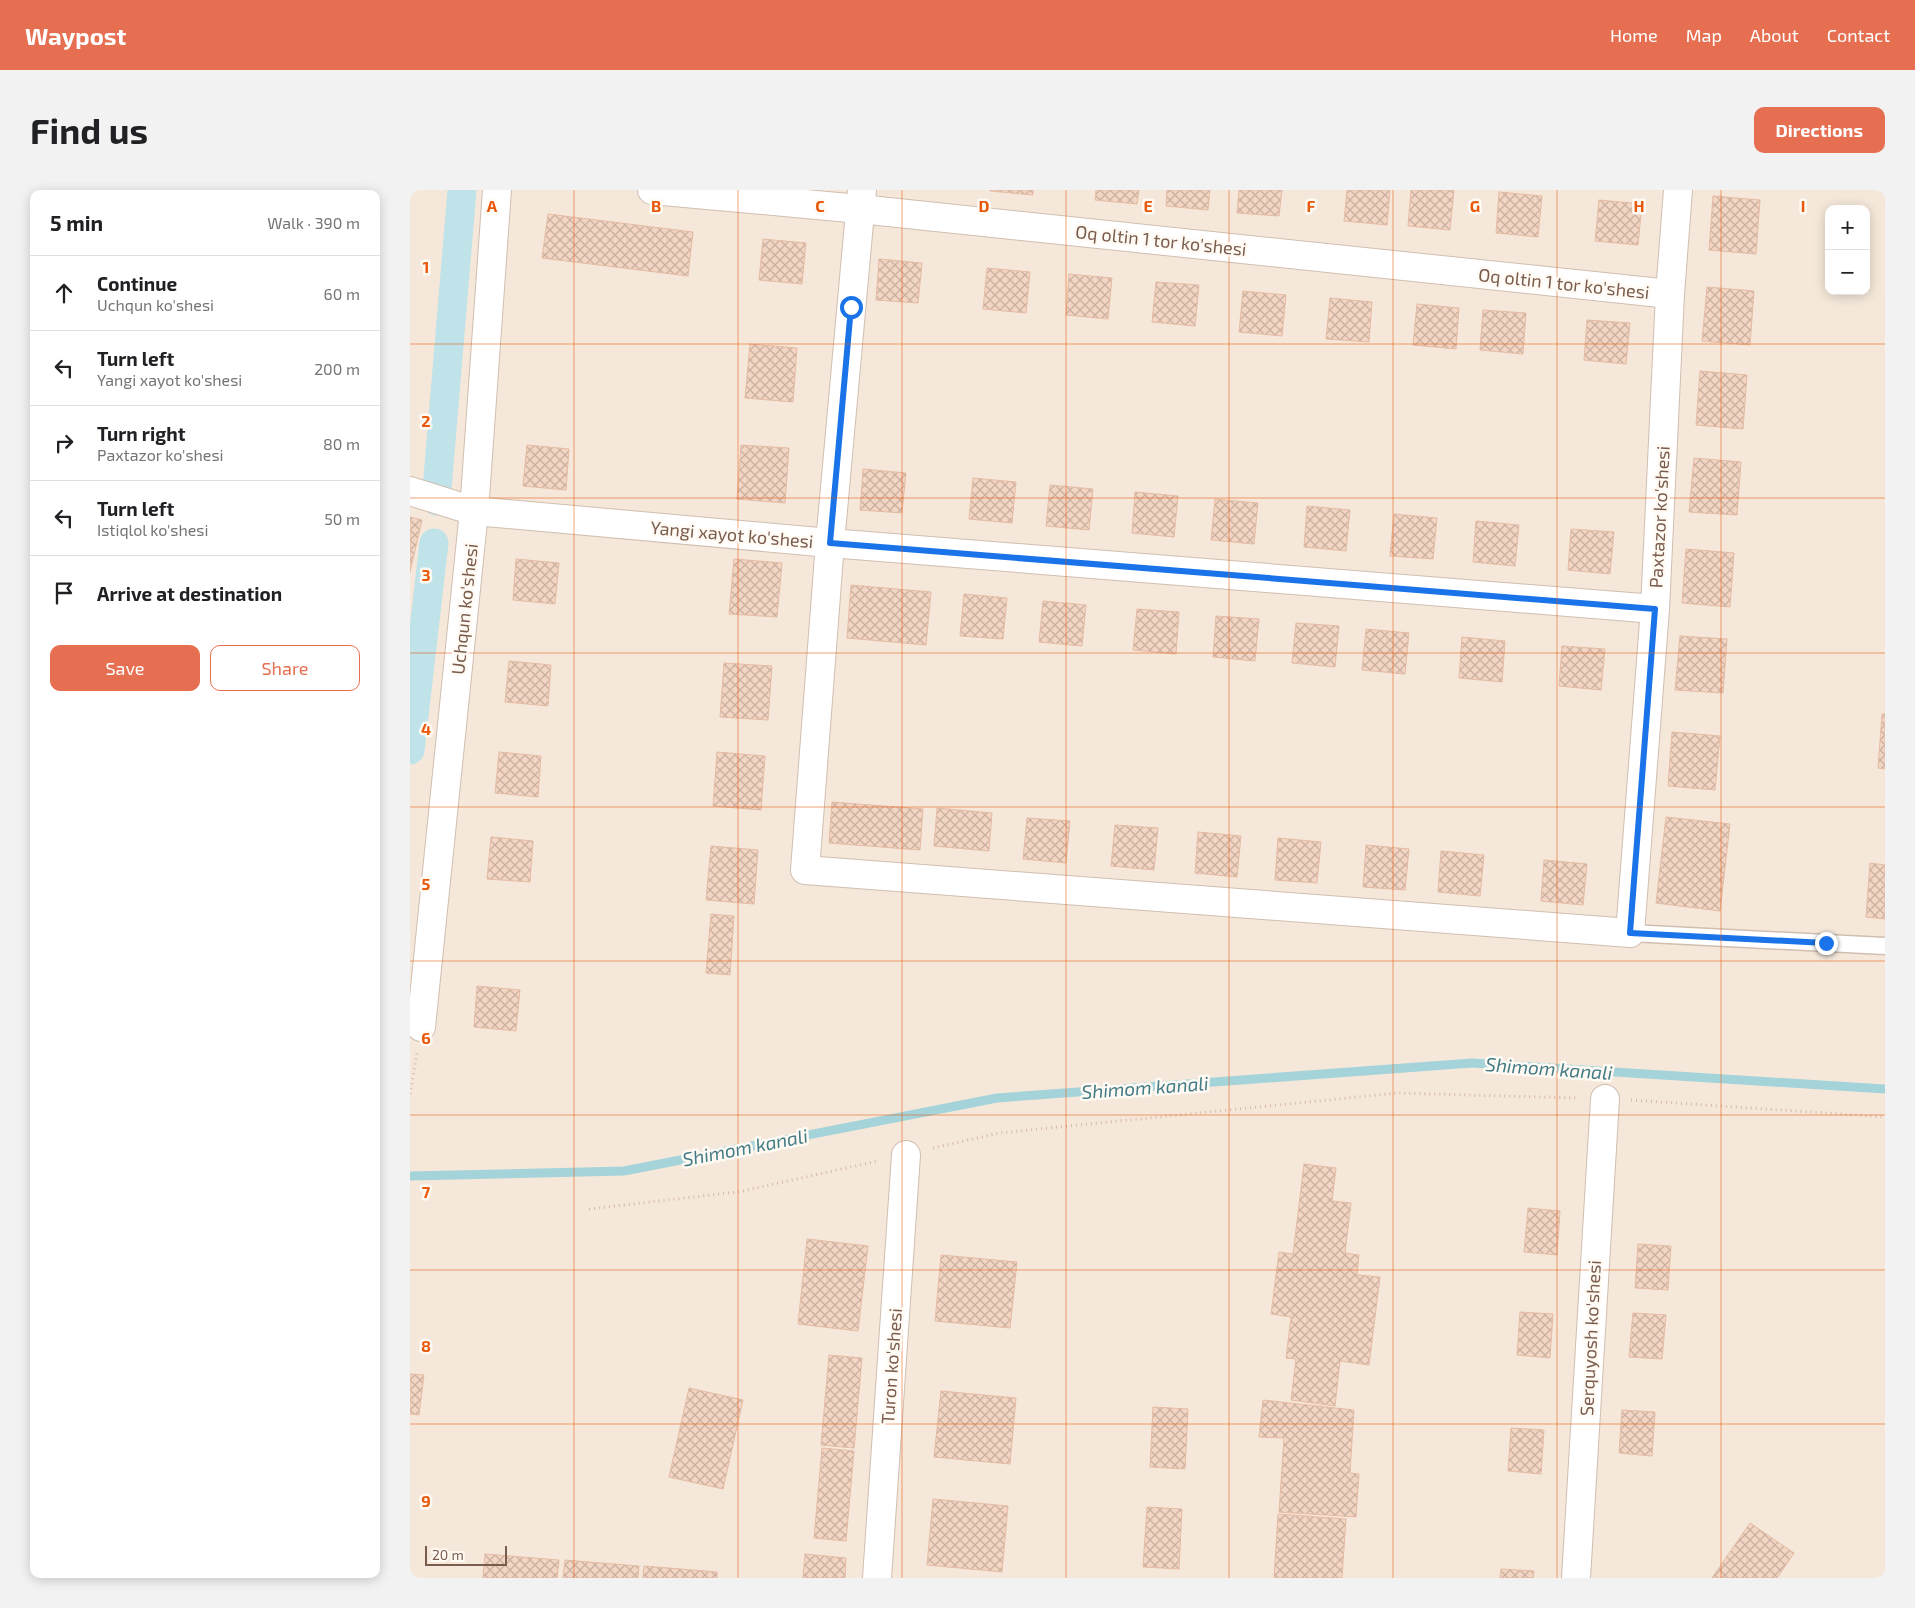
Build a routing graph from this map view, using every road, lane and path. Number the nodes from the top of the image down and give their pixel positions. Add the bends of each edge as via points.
1 (497, 190) edge
2 (652, 190) edge
3 (1678, 190) edge
4 (861, 199) edge
5 (1670, 294) junction
6 (410, 491) edge
7 (474, 511) junction
8 (830, 543) junction
9 (1655, 609) junction
10 (1630, 933) junction
11 (1885, 946) edge
12 (421, 1027) joint
13 (410, 1094) edge
14 (1605, 1099) junction
15 (1885, 1117) edge
16 (906, 1155) junction
17 (589, 1210) dead end
18 (877, 1578) edge
19 (1576, 1578) edge

1 - 7 street, Uchqun ko'shesi
2 - 4 street, Oq oltin 1 tor ko'shesi
3 - 5 street, Paxtazor ko'shesi
4 - 5 street, Oq oltin 1 tor ko'shesi
4 - 8 street
5 - 9 street, Paxtazor ko'shesi
6 - 7 street, Yangi xayot ko'shesi
7 - 8 street, Yangi xayot ko'shesi
7 - 12 street, Uchqun ko'shesi
8 - 9 street, Yangi xayot ko'shesi
8 - 10 street via 805,870
9 - 10 street, Paxtazor ko'shesi
10 - 11 lane
12 - 13 path
14 - 15 path
14 - 16 path via 1397,1093 999,1133
14 - 19 street, Serquyosh ko'shesi
16 - 17 path via 738,1192
16 - 18 street, Turon ko'shesi

